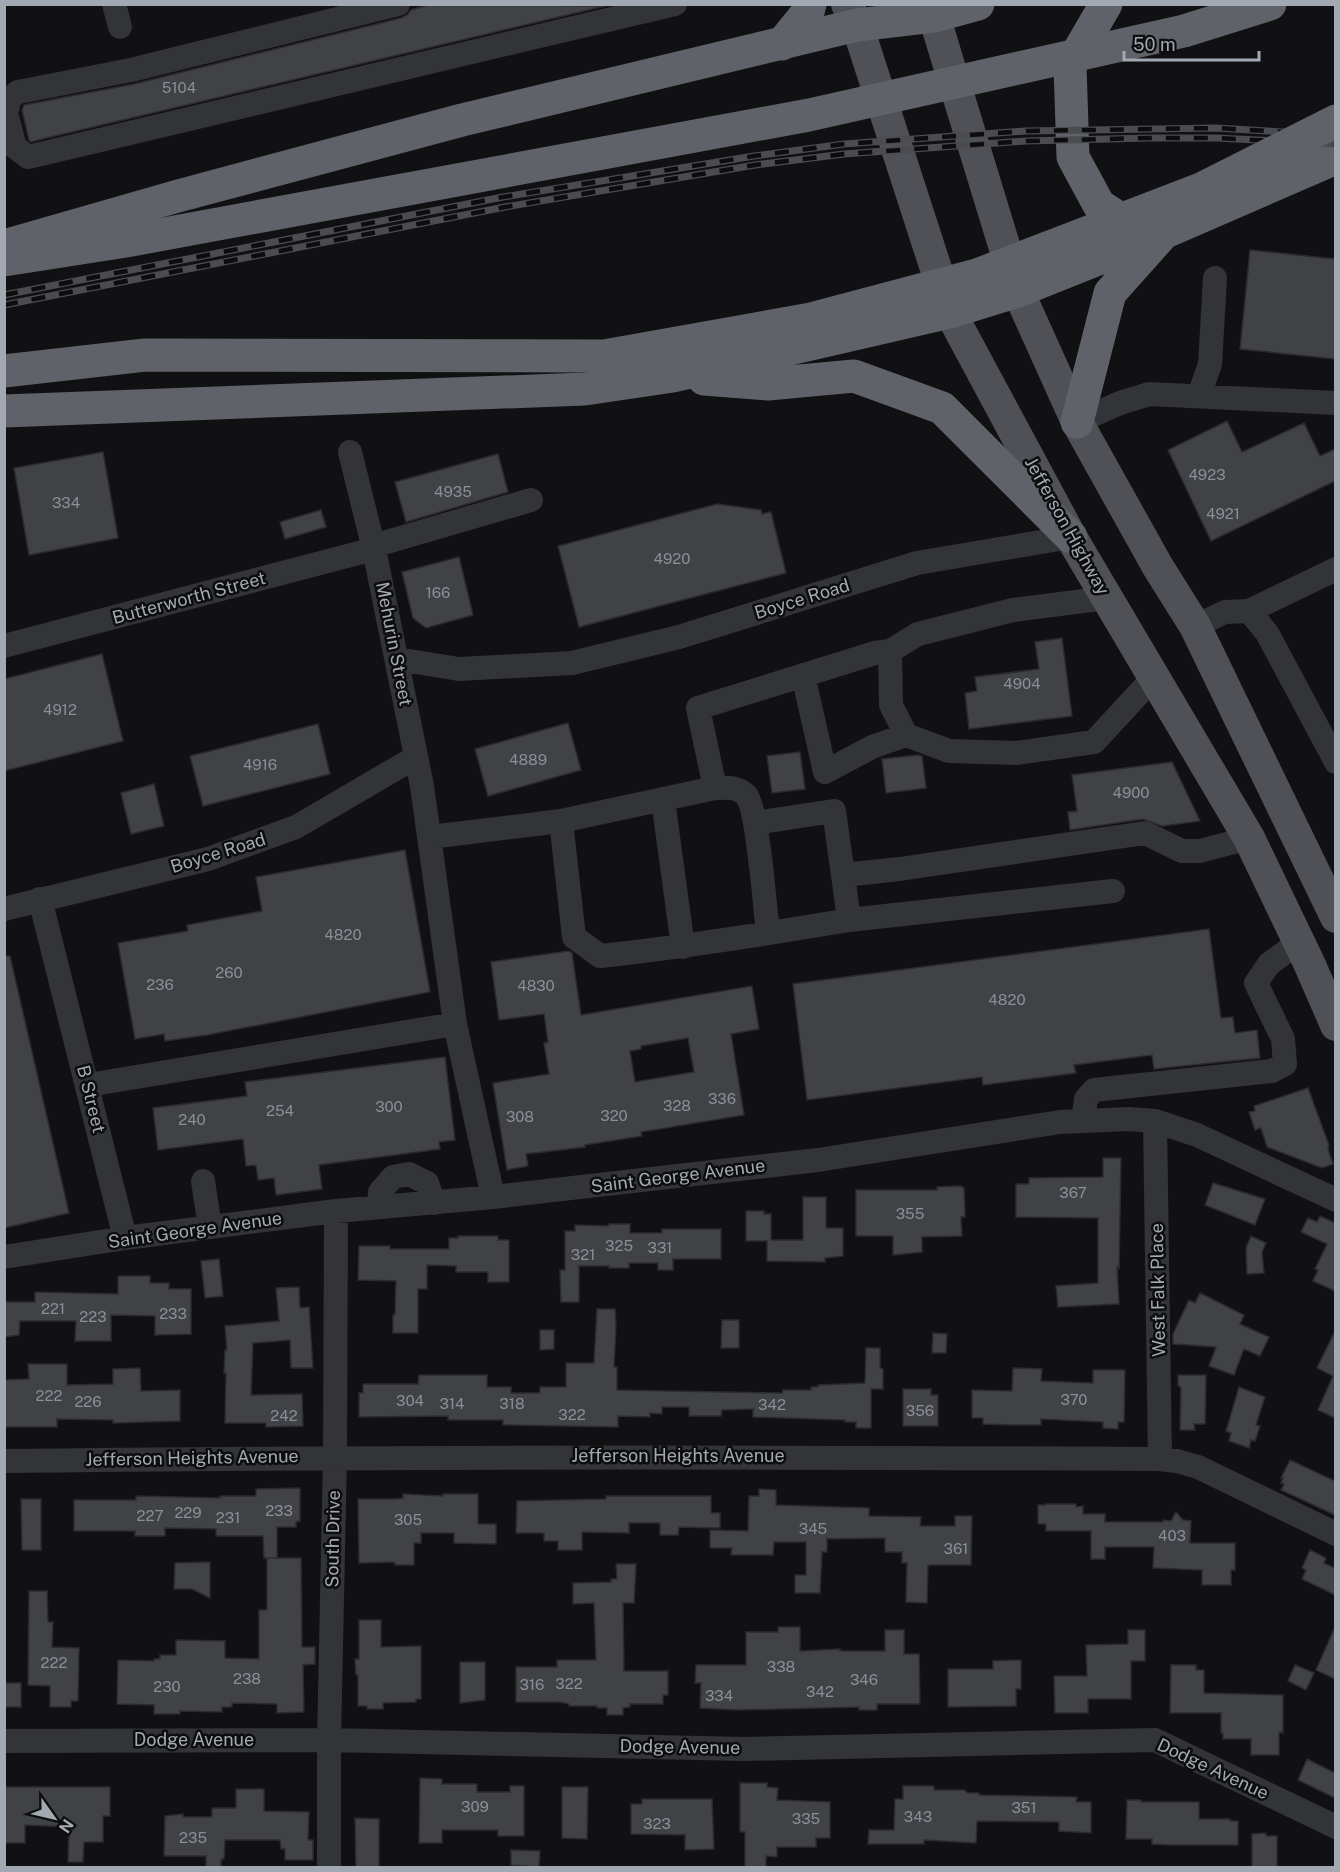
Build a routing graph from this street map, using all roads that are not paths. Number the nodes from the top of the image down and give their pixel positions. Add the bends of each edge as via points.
1 (398, 4) edge
2 (675, 4) edge
3 (810, 4) edge
4 (978, 4) edge
5 (1106, 4) edge
6 (1270, 4) edge
7 (932, 10) edge
8 (852, 15) edge
9 (782, 44) junction
10 (1335, 121) edge
11 (1335, 158) edge
12 (1163, 233) junction
13 (4, 246) edge
14 (4, 260) edge
15 (1215, 278) dead end
16 (1018, 291) junction
17 (950, 312) junction
18 (4, 371) edge
19 (673, 376) junction
20 (1199, 396) junction
21 (1335, 403) edge
22 (4, 411) edge
23 (1077, 422) junction
24 (350, 452) dead end
25 (531, 500) dead end
26 (1071, 537) junction
27 (374, 547) junction
28 (1335, 569) edge
29 (1107, 598) junction
30 (1249, 611) junction
31 (1195, 626) junction
32 (4, 646) edge
33 (890, 651) junction
34 (397, 659) junction
35 (803, 675) junction
36 (1154, 677) junction
37 (906, 735) junction
38 (416, 757) junction
39 (1335, 762) edge
40 (825, 772) junction
41 (715, 788) junction
42 (663, 800) junction
43 (834, 811) junction
44 (1288, 818) junction
45 (561, 821) junction
46 (755, 823) junction
47 (430, 837) junction
48 (1249, 838) junction
49 (843, 875) junction
50 (1113, 891) dead end
51 (40, 899) junction
52 (4, 909) edge
53 (1335, 917) edge
54 (849, 920) junction
55 (768, 933) junction
56 (1299, 942) junction
57 (683, 947) junction
58 (454, 1024) junction
59 (1335, 1025) edge
60 (88, 1085) junction
61 (1083, 1120) junction
62 (1155, 1121) junction
63 (202, 1181) dead end
64 (493, 1197) junction
65 (1335, 1200) edge
66 (336, 1211) junction
67 (210, 1227) junction
68 (125, 1238) junction
69 (4, 1257) edge
70 (335, 1456) junction
71 (1160, 1459) junction
72 (4, 1461) edge
73 (1335, 1534) edge
74 (329, 1740) junction
75 (4, 1741) edge
76 (1335, 1827) edge
77 (329, 1868) edge

1 - 2 street via 131,70 18,92 10,98 6,113 15,147 28,157
3 - 9 highway
4 - 7 highway
5 - 12 highway via 1070,66 1073,157 1100,205 1133,227
6 - 14 highway, bridge via 1184,30 809,115
7 - 8 highway
7 - 16 main road
8 - 9 highway
8 - 17 main road, Jefferson Highway
9 - 13 highway via 462,120
10 - 18 highway, bridge via 1201,189 977,275 811,319 604,356 145,355
11 - 12 highway
12 - 16 highway
12 - 23 highway via 1110,292
15 - 20 street via 1210,364
16 - 17 highway
16 - 23 main road
17 - 19 highway
17 - 26 main road, Jefferson Highway
19 - 22 highway via 585,389
19 - 26 highway via 768,384 854,376 942,408
20 - 21 street
20 - 23 street via 1149,394
23 - 31 main road
24 - 27 street, Mehurin Street
25 - 27 street, Butterworth Street
26 - 29 main road, Jefferson Highway
26 - 34 street, Boyce Road via 918,563 679,637 572,663 459,669
27 - 32 street, Butterworth Street
27 - 34 street, Mehurin Street
28 - 30 street
29 - 33 street via 1013,610 918,634
29 - 36 main road, Jefferson Highway
30 - 31 street via 1225,612
30 - 39 street via 1267,633
31 - 44 main road
33 - 35 street
33 - 37 street via 891,705
34 - 38 street, Mehurin Street
35 - 40 street
35 - 41 street via 698,708
36 - 37 street via 1094,742 1016,753 949,751
36 - 48 main road, Jefferson Highway
37 - 40 street via 872,747
38 - 47 street, Mehurin Street
38 - 51 street, Boyce Road via 296,827 208,859
40 - 43 street
41 - 42 street
41 - 46 street via 737,788 747,796
42 - 45 street
42 - 57 street
43 - 46 street
43 - 49 street
44 - 48 main road
44 - 53 main road
45 - 47 street
45 - 57 street via 574,937 600,956
46 - 55 street
47 - 58 street, Mehurin Street
48 - 49 street via 1200,851 1182,851 1145,833
48 - 56 main road, Jefferson Highway
49 - 54 street
50 - 54 street
51 - 52 street, Boyce Road
51 - 60 street, B Street
54 - 55 street
55 - 57 street
56 - 59 main road, Jefferson Highway
56 - 61 street via 1269,964 1256,982 1283,1039 1285,1064 1272,1071 1094,1090 1086,1099
58 - 60 street
58 - 64 street, Mehurin Street
60 - 68 street, B Street
61 - 62 street, Saint George Avenue
61 - 64 street, Saint George Avenue via 818,1160
62 - 65 street, Saint George Avenue via 1197,1135
62 - 71 street, West Falk Place
63 - 67 street
64 - 66 street, Saint George Avenue
66 - 67 street, Saint George Avenue
66 - 70 street, South Drive
67 - 68 street, Saint George Avenue
68 - 69 street, Saint George Avenue
70 - 71 street, Jefferson Heights Avenue
70 - 72 street, Jefferson Heights Avenue
70 - 74 street, South Drive
71 - 73 street, Jefferson Heights Avenue via 1198,1467
74 - 75 street, Dodge Avenue
74 - 76 street, Dodge Avenue via 745,1749 1155,1740
74 - 77 street, South Drive

